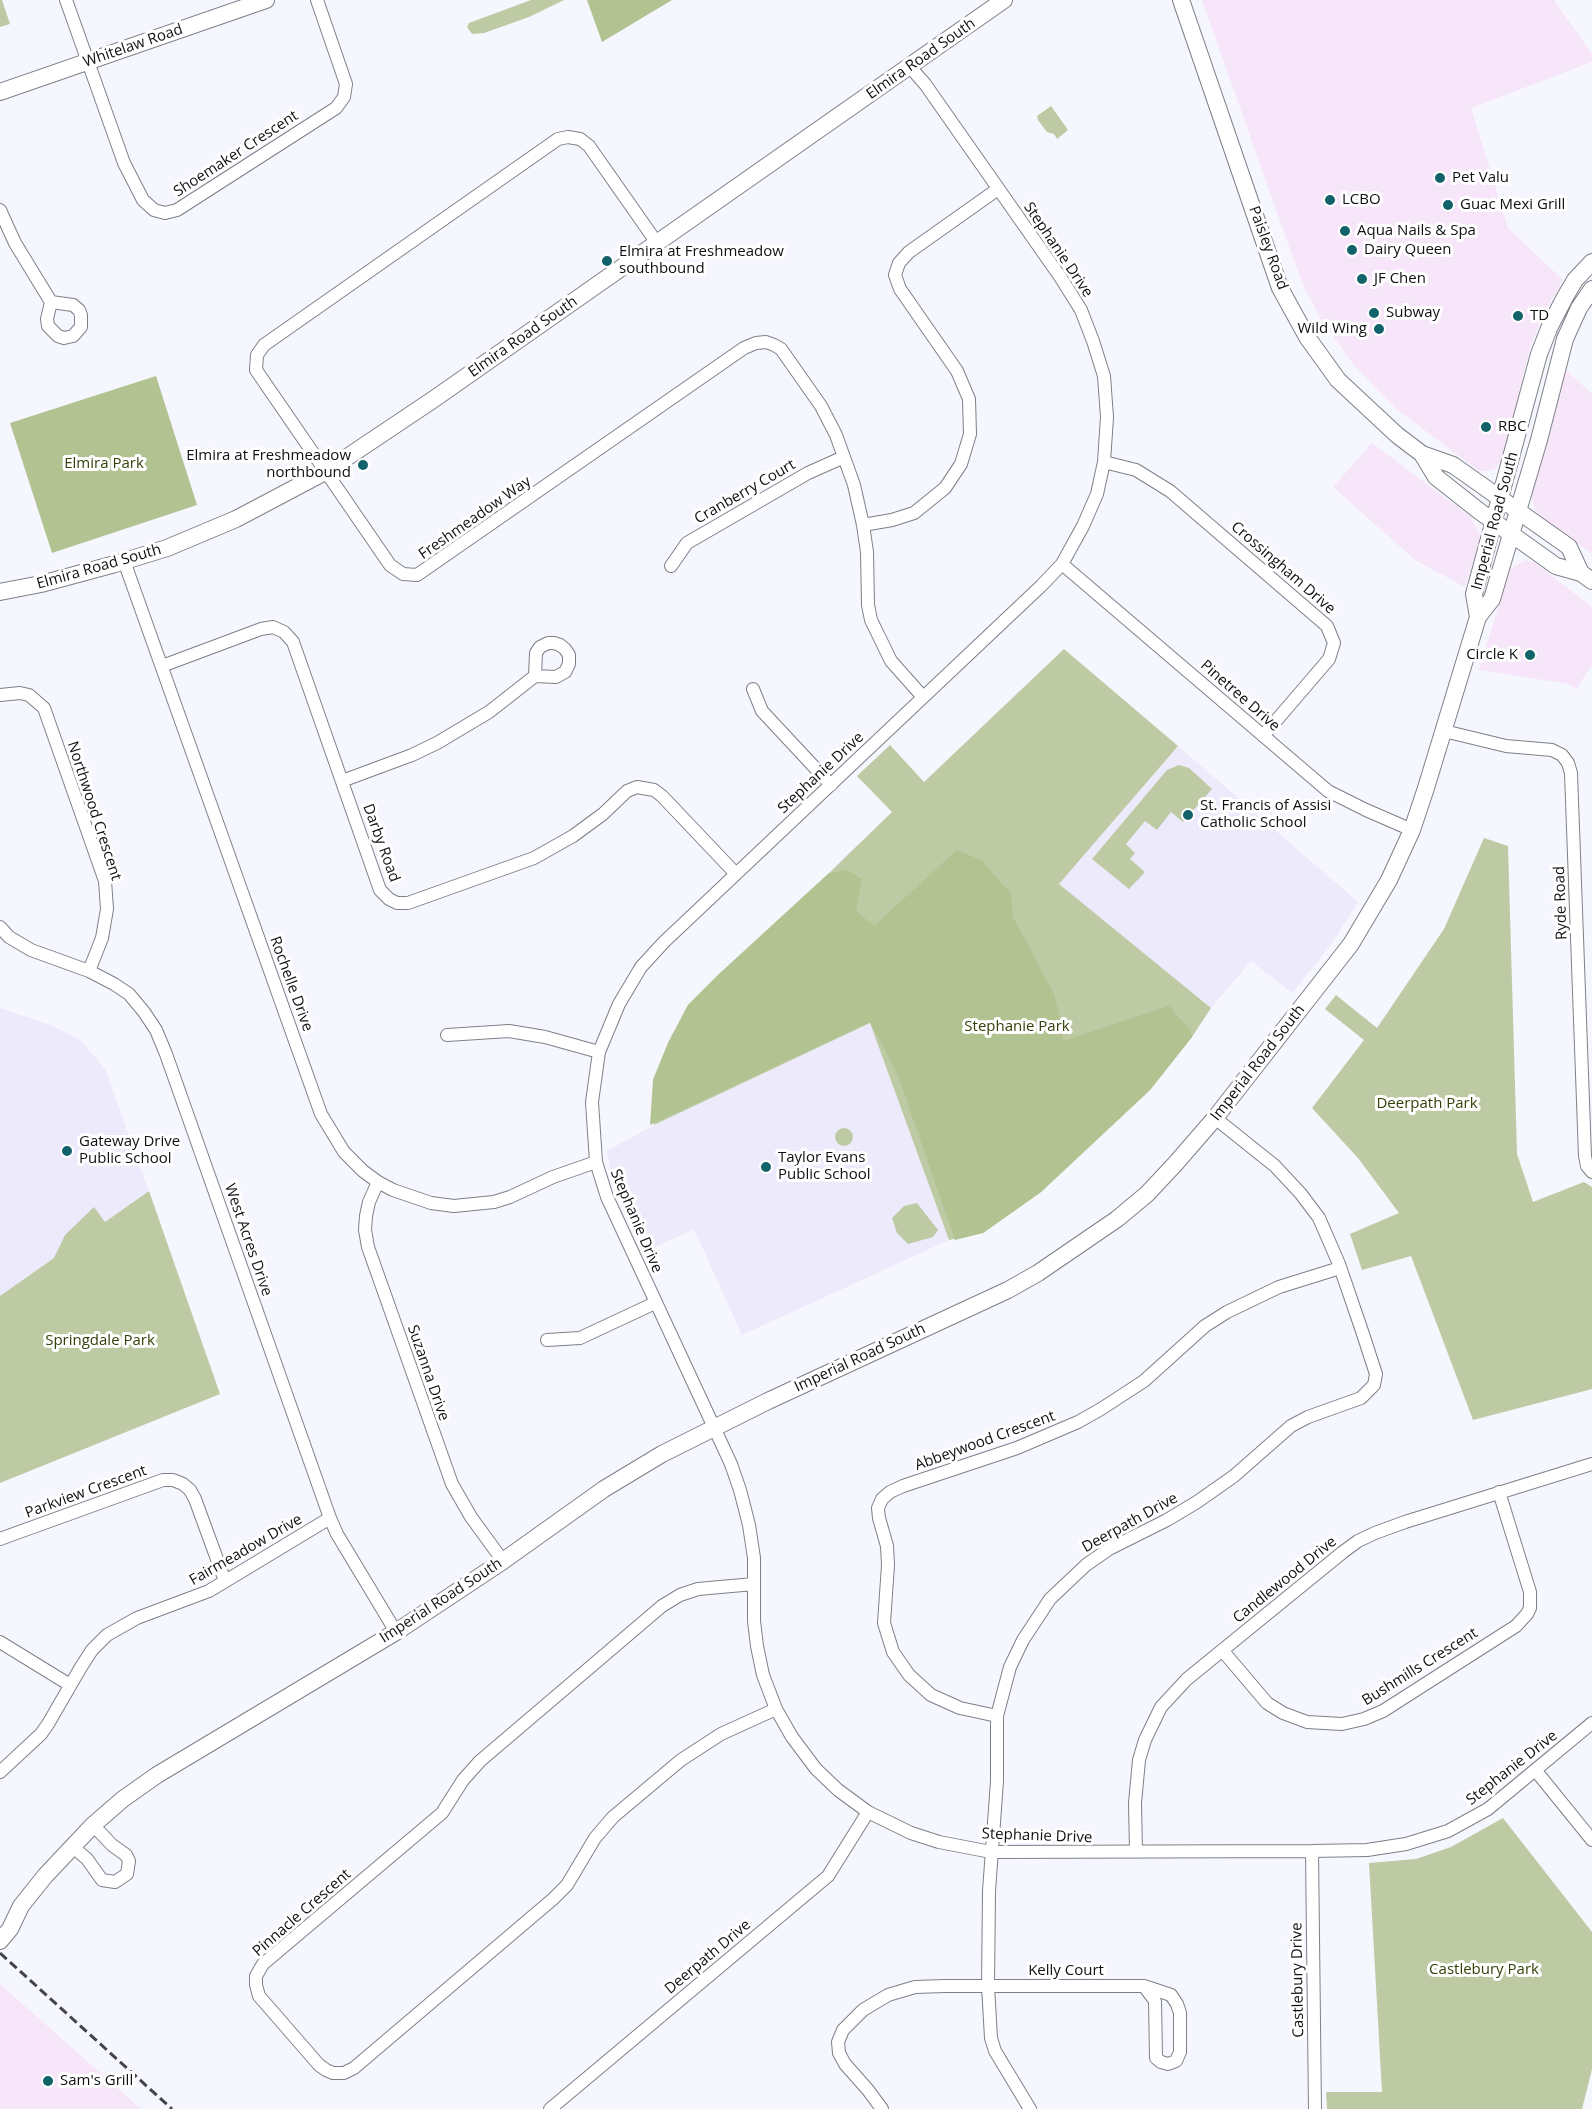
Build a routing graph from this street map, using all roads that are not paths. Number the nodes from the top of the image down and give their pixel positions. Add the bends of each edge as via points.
1 (66, 0) edge
2 (266, 0) edge
3 (317, 0) edge
4 (1004, 0) edge
5 (1181, 0) edge
6 (87, 62) junction
7 (910, 67) junction
8 (0, 92) edge
9 (998, 189) junction
10 (0, 210) edge
11 (657, 243) junction
12 (1592, 262) edge
13 (1592, 289) edge
14 (51, 302) dead end
15 (1422, 454) junction
16 (844, 457) junction
17 (1104, 462) junction
18 (325, 472) junction
19 (1501, 498) junction
20 (1519, 510) junction
21 (1494, 522) junction
22 (863, 525) junction
23 (1511, 534) junction
24 (124, 561) junction
25 (1062, 564) junction
26 (671, 566) dead end
27 (1586, 577) edge
28 (0, 592) edge
29 (1478, 617) junction
30 (162, 666) junction
31 (535, 676) dead end
32 (753, 689) dead end
33 (0, 695) edge
34 (923, 697) junction
35 (1444, 731) junction
36 (1263, 736) junction
37 (342, 781) junction
38 (831, 785) junction
39 (1412, 830) junction
40 (736, 874) junction
41 (0, 927) edge
42 (89, 971) junction
43 (447, 1035) dead end
44 (599, 1052) junction
45 (1215, 1118) junction
46 (596, 1162) junction
47 (1592, 1172) edge
48 (378, 1182) junction
49 (1340, 1268) junction
50 (655, 1303) junction
51 (547, 1340) dead end
52 (714, 1428) junction
53 (1592, 1464) edge
54 (1499, 1492) junction
55 (330, 1518) junction
56 (0, 1539) edge
57 (503, 1561) junction
58 (225, 1581) junction
59 (754, 1584) junction
60 (396, 1632) junction
61 (0, 1642) edge
62 (1222, 1650) junction
63 (70, 1685) junction
64 (776, 1710) junction
65 (997, 1716) junction
66 (1592, 1723) edge
67 (1536, 1771) junction
68 (0, 1772) edge
69 (868, 1812) junction
70 (93, 1825) junction
71 (1592, 1840) edge
72 (73, 1846) junction
73 (1312, 1851) junction
74 (991, 1852) junction
75 (1136, 1852) junction
76 (21, 1906) junction
77 (0, 1919) edge
78 (0, 1941) edge
79 (988, 1986) junction
80 (1144, 1986) junction
81 (550, 2109) edge
82 (882, 2109) edge
83 (1030, 2109) edge
84 (1315, 2109) edge

1 - 6 street, Shoemaker Crescent
2 - 6 street, Whitelaw Road
3 - 6 street, Shoemaker Crescent via 346,84 344,97 336,108 177,210 154,210 144,200 124,163
4 - 7 street, Elmira Road South
5 - 15 street, Paisley Road via 1280,288 1307,337 1338,380
6 - 8 street, Whitelaw Road
7 - 9 street, Stephanie Drive
7 - 11 street, Elmira Road South
9 - 17 street, Stephanie Drive via 1081,310 1104,376
9 - 22 street via 909,252 899,262 896,275 900,289 957,371 969,399 970,434 961,464 945,488 914,513
10 - 14 street
11 - 18 street, Elmira Road South
11 - 18 street, Freshmeadow Way via 589,146 568,136 558,139 264,345 257,355 258,376
12 - 19 street, Imperial Road South via 1575,280 1539,354
13 - 20 street, Imperial Road South via 1565,339
15 - 19 street, Paisley Road via 1453,465
15 - 21 street, Paisley Road via 1436,477
16 - 18 street, Freshmeadow Way via 821,406 781,349 766,342 744,348 417,575 403,574 390,565
16 - 22 street, Freshmeadow Way
16 - 26 street, Cranberry Court via 808,473 687,543
17 - 25 street, Stephanie Drive via 1097,494
17 - 36 street, Crossingham Drive via 1136,470 1170,491 1327,626 1334,643 1329,659
18 - 24 street, Elmira Road South via 236,519
19 - 20 street, Paisley Road
19 - 21 street, Imperial Road South
20 - 23 street, Imperial Road South
20 - 27 street, Paisley Road via 1569,547
21 - 23 street, Paisley Road
21 - 29 street, Imperial Road South via 1474,594
22 - 34 street, Freshmeadow Way via 871,620 891,661
23 - 27 street, Paisley Road via 1556,566
23 - 29 street, Imperial Road South via 1492,599
24 - 28 street, Elmira Road South
24 - 30 street, Rochelle Drive
25 - 34 street, Stephanie Drive
25 - 36 street, Pinetree Drive
29 - 35 street, Imperial Road South
30 - 37 street, Darby Road via 261,629 273,627 284,632 293,642
30 - 48 street, Rochelle Drive via 321,1114 344,1152
31 - 37 street via 489,712 437,743
32 - 38 street via 762,711
33 - 42 street, Northwood Crescent via 29,694 44,708 105,881 107,909 102,938
34 - 38 street, Stephanie Drive
35 - 39 street, Imperial Road South
35 - 47 street, Ryde Road via 1506,746 1552,750 1568,763 1572,784 1585,1156
36 - 39 street, Pinetree Drive via 1329,791
37 - 40 street, Darby Road via 380,890 397,903 408,903 534,858 573,836 637,787 662,796
38 - 40 street, Stephanie Drive
39 - 45 street, Imperial Road South via 1389,880 1351,944
40 - 44 street, Stephanie Drive via 641,968 619,1004
41 - 42 street, West Acres Drive via 31,950
42 - 55 street, West Acres Drive via 129,994 156,1030
43 - 44 street via 509,1031
44 - 46 street, Stephanie Drive via 592,1102
45 - 49 street, Deerpath Drive via 1275,1166 1301,1194 1319,1218
45 - 52 street, Imperial Road South via 1139,1200 1092,1238 1038,1273
46 - 48 street, Rochelle Drive via 510,1197 474,1205 431,1203
46 - 50 street, Stephanie Drive via 607,1197
48 - 57 street, Suzanna Drive via 366,1216 368,1247 452,1484
49 - 65 street, Deerpath Drive via 1376,1374 1369,1392 1291,1426 1234,1476 1197,1502 1109,1549 1065,1583 1036,1617 1023,1640 1010,1667
49 - 65 street, Abbeywood Crescent via 1280,1287 1227,1312 1205,1326 1144,1381 1078,1422 1017,1448 903,1486 882,1499 878,1508 888,1564 884,1623 893,1652 909,1675 931,1695 960,1708
50 - 51 street via 580,1338
50 - 52 street, Stephanie Drive
52 - 57 street, Imperial Road South via 634,1470
52 - 59 street, Stephanie Drive via 743,1502 754,1558
53 - 54 street, Candlewood Drive
54 - 62 street, Candlewood Drive via 1358,1541
54 - 62 street, Bushmills Crescent via 1530,1592 1527,1614 1516,1626 1383,1711 1342,1724 1307,1722 1283,1713 1267,1703
55 - 58 street, Fairmeadow Drive
55 - 60 street, West Acres Drive
56 - 58 street, Parkview Crescent via 163,1480 173,1480 190,1490 195,1499
57 - 60 street, Imperial Road South
58 - 63 street, Fairmeadow Drive via 114,1630 92,1650
59 - 64 street, Stephanie Drive via 757,1646
59 - 64 street, Pinnacle Crescent via 698,1589 662,1606 480,1761 442,1813 263,1964 256,1976 260,1996 319,2065 333,2073 354,2068 553,1899 567,1885 595,1838 613,1817 681,1760 722,1734
60 - 70 street, Imperial Road South via 157,1775
61 - 63 street
62 - 75 street, Candlewood Drive via 1170,1695 1145,1740 1136,1782
63 - 68 street, Fairmeadow Drive via 41,1734
64 - 69 street, Stephanie Drive via 816,1769
65 - 74 street, Deerpath Drive
66 - 67 street, Stephanie Drive
67 - 71 street
67 - 73 street, Stephanie Drive via 1488,1809 1446,1832 1367,1850
69 - 74 street, Stephanie Drive via 930,1839
69 - 81 street, Deerpath Drive via 828,1876
70 - 72 street, Imperial Road South
70 - 72 street via 126,1855 127,1874 115,1882 102,1880
72 - 76 street, Imperial Road South
73 - 75 street, Stephanie Drive
73 - 84 street, Castlebury Drive
74 - 75 street, Stephanie Drive
74 - 79 street, Deerpath Drive
76 - 77 street, Imperial Road South
76 - 78 street, Imperial Road South
79 - 80 street, Kelly Court
79 - 82 street, Kelly Court via 915,1987 888,1995 863,2010 843,2030 839,2053
79 - 83 street, Deerpath Drive via 995,2051
80 - 80 street, Kelly Court via 1155,2001 1156,2058 1168,2064 1176,2061 1180,2052 1180,2013 1170,1995

